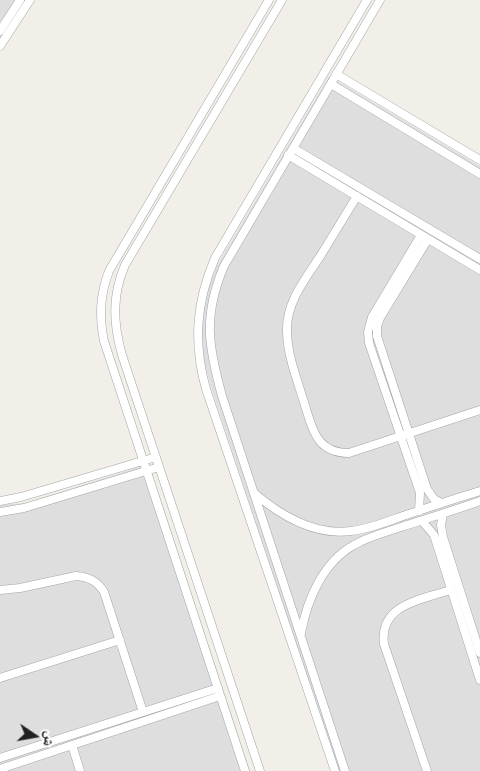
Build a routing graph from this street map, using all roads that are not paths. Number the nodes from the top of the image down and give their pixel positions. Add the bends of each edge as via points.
1 (20, 0) edge
2 (30, 0) edge
3 (269, 0) edge
4 (282, 0) edge
5 (367, 0) edge
6 (380, 0) edge
7 (0, 31) edge
8 (0, 46) edge
9 (336, 74) junction
10 (330, 84) junction
11 (291, 151) junction
12 (480, 160) edge
13 (480, 174) edge
14 (357, 196) junction
15 (420, 235) junction
16 (428, 239) junction
17 (480, 259) edge
18 (480, 270) edge
19 (480, 410) edge
20 (405, 435) junction
21 (156, 457) junction
22 (143, 460) junction
23 (159, 467) junction
24 (146, 471) junction
25 (480, 490) edge
26 (253, 492) junction
27 (0, 501) edge
28 (480, 501) edge
29 (441, 503) junction
30 (419, 511) junction
31 (0, 512) edge
32 (443, 514) junction
33 (422, 521) junction
34 (0, 590) edge
35 (450, 590) junction
36 (300, 635) junction
37 (120, 640) junction
38 (480, 653) edge
39 (0, 678) edge
40 (480, 680) edge
41 (218, 688) junction
42 (220, 696) junction
43 (143, 712) junction
44 (72, 745) junction
45 (0, 756) edge
46 (0, 769) edge
47 (80, 771) edge
48 (245, 771) edge
49 (260, 771) edge
50 (335, 771) edge
51 (345, 771) edge
52 (427, 771) edge

1 - 7 street
2 - 8 street
3 - 22 street via 116,259 104,285 100,313 104,341
4 - 21 street via 119,278 114,307 117,337
5 - 50 street via 215,258 203,290 198,323 199,356 206,389
6 - 9 street
9 - 10 street
9 - 12 street
10 - 11 street
10 - 13 street
11 - 14 street
11 - 17 street
11 - 26 street via 224,266 214,293 209,321 216,373
14 - 15 street
14 - 20 street via 294,298 288,318 287,340 311,426 325,446 349,453
15 - 16 street
15 - 20 street via 372,316 369,327 369,342
16 - 18 street
16 - 20 street via 380,318 376,331
19 - 20 street
20 - 29 street via 429,493
20 - 30 street via 420,492
21 - 22 street
21 - 23 street
22 - 24 street
22 - 27 street
23 - 24 street
23 - 49 street
24 - 31 street via 24,508
24 - 41 street
25 - 29 street
26 - 30 street via 296,520 336,532 362,530
26 - 36 street
28 - 32 street
29 - 30 street
32 - 33 street
32 - 38 street via 443,537
33 - 35 street via 434,535
33 - 36 street via 364,540 342,553 313,593
34 - 37 street via 76,576 93,580 104,592
35 - 40 street
35 - 52 street via 394,611 388,618 383,635
36 - 51 street
37 - 39 street
37 - 43 street
41 - 42 street
41 - 43 street
42 - 44 street
42 - 48 street
43 - 45 street
44 - 46 street
44 - 47 street

